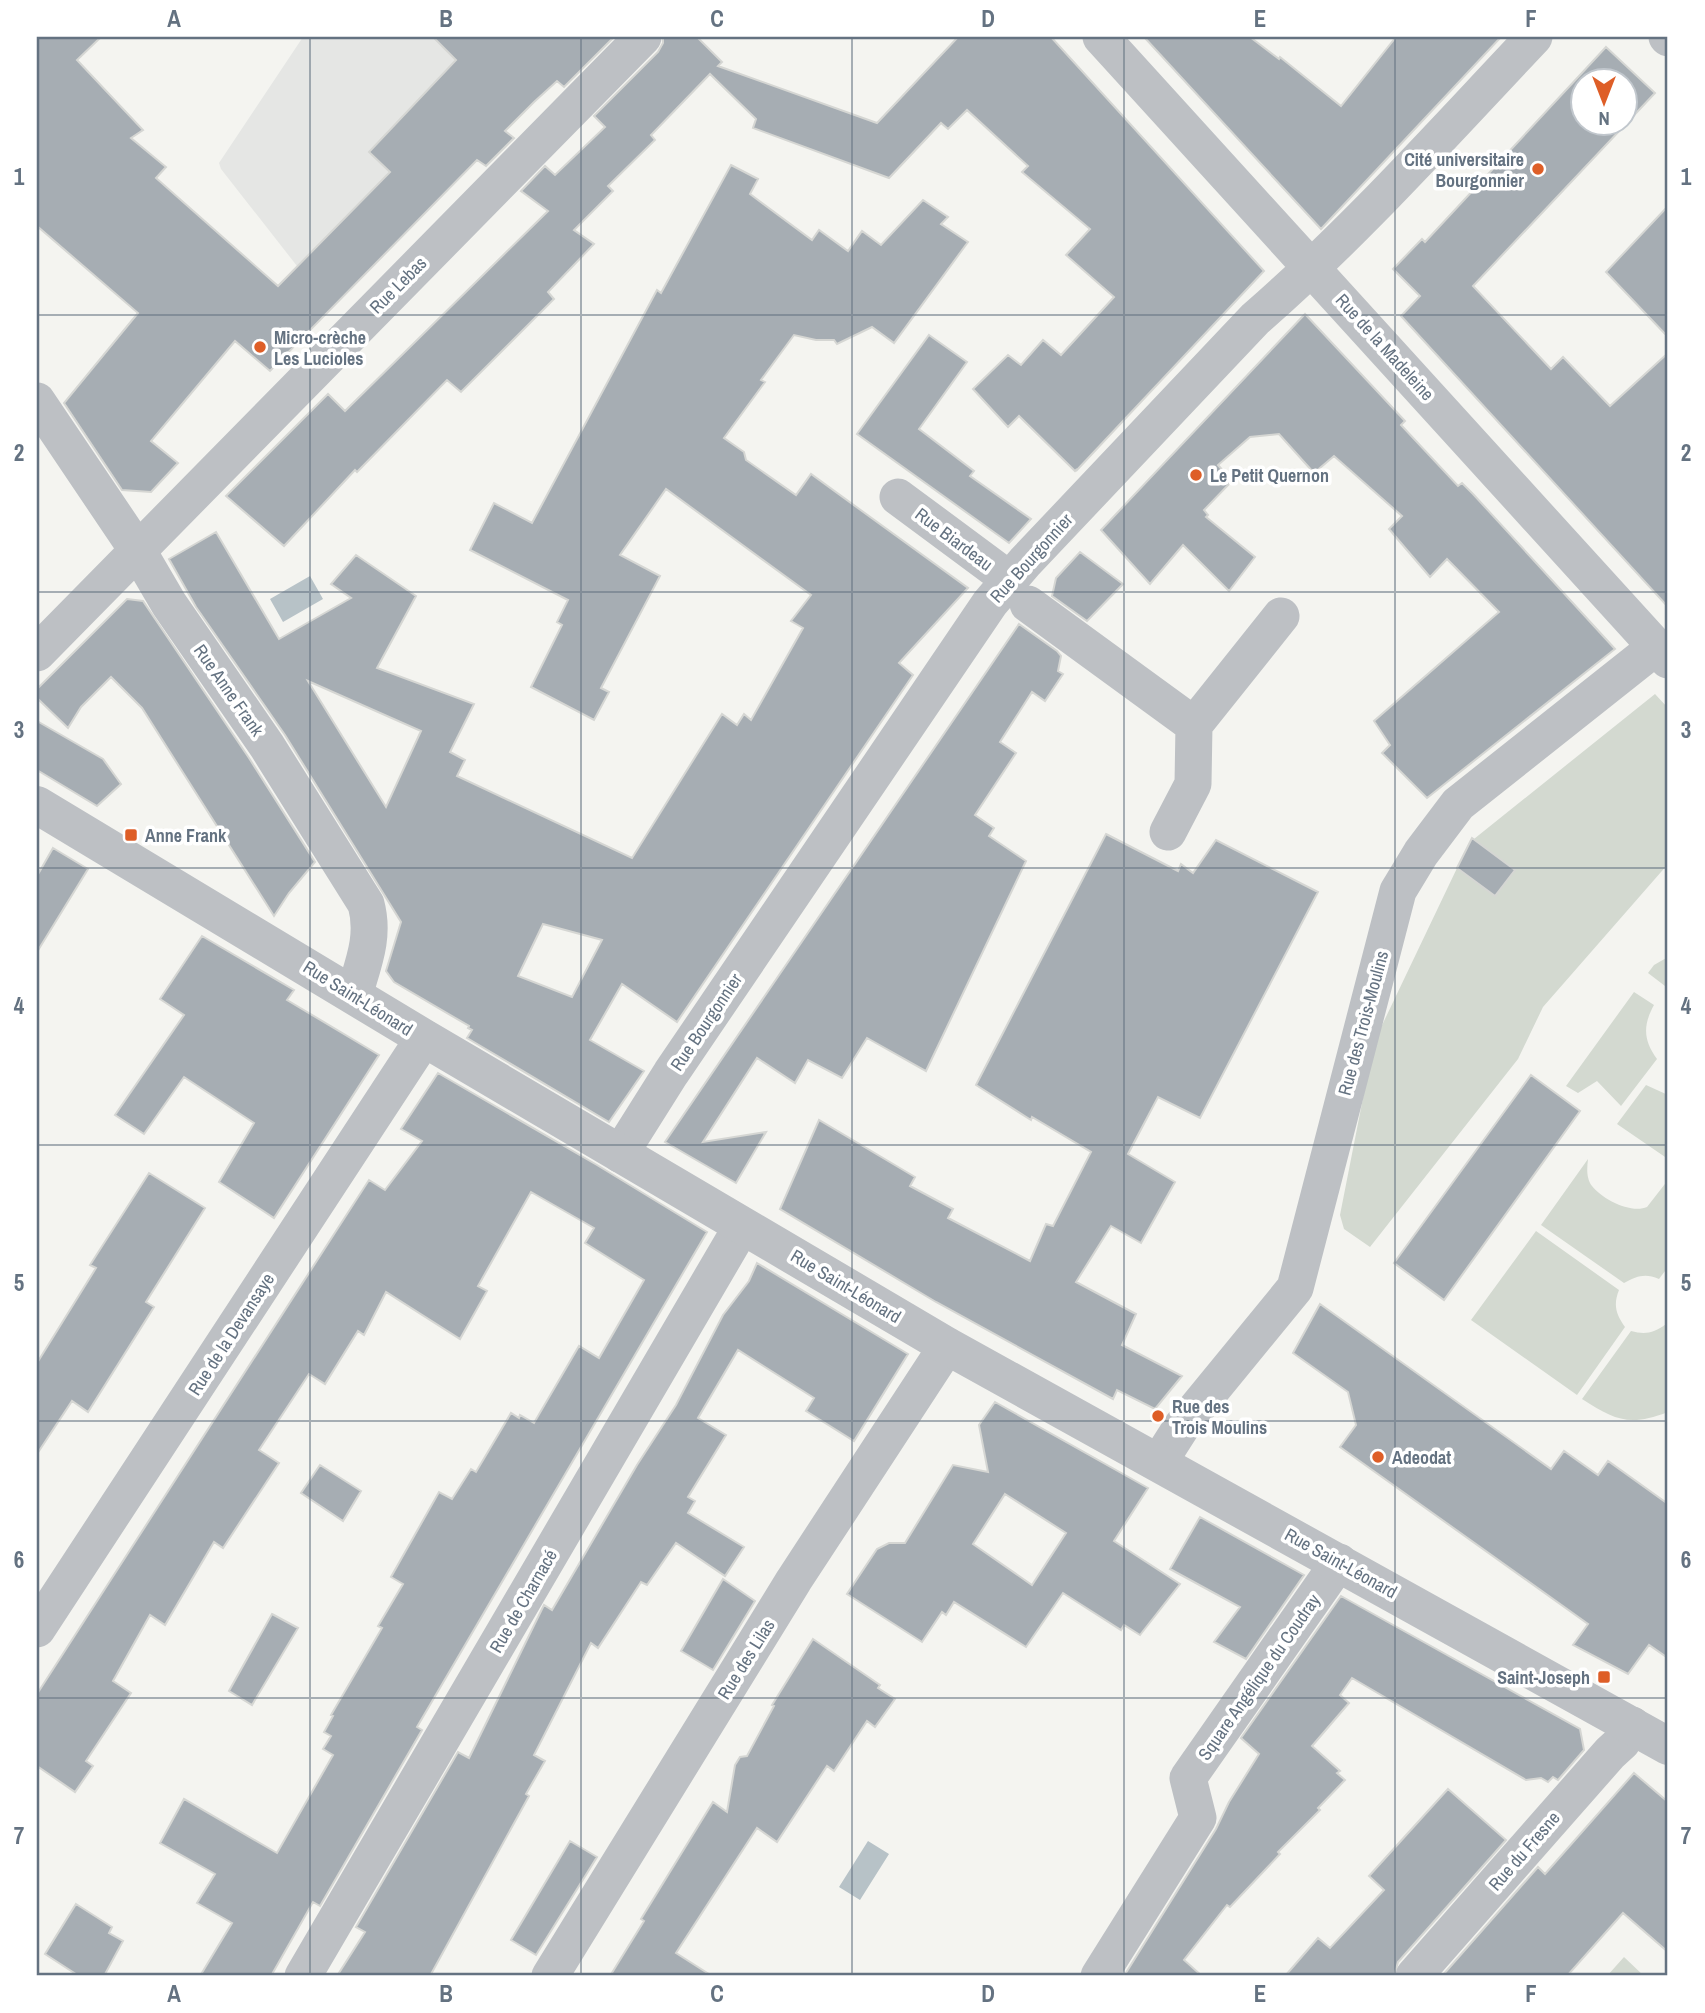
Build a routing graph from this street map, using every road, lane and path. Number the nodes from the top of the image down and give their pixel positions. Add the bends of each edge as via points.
1 (643, 37) edge
2 (1101, 37) edge
3 (1534, 37) edge
4 (1312, 267) junction
5 (37, 401) edge
6 (898, 497) dead end
7 (138, 551) junction
8 (1019, 592) junction
9 (1281, 617) dead end
10 (37, 653) edge
11 (1662, 653) edge
12 (1194, 725) junction
13 (37, 805) edge
14 (1168, 832) dead end
15 (354, 995) junction
16 (424, 1038) junction
17 (620, 1154) junction
18 (743, 1226) junction
19 (947, 1346) junction
20 (1159, 1462) junction
21 (1339, 1562) junction
22 (37, 1629) edge
23 (1632, 1725) junction
24 (1668, 1745) edge
25 (303, 1976) edge
26 (551, 1976) edge
27 (1099, 1976) edge
28 (1414, 1976) edge

1 - 7 street, Rue Lebas
2 - 4 street, Rue de la Madeleine
3 - 4 street, Rue Bourgonnier
4 - 8 street, Rue Bourgonnier via 1245,329
4 - 11 street, Rue de la Madeleine
5 - 7 street, Rue Anne Frank
6 - 8 street, Rue Biardeau
7 - 10 street, Rue Lebas
7 - 15 street, Rue Anne Frank via 366,904 369,942
8 - 12 street, Rue Biardeau
8 - 17 street, Rue Bourgonnier via 990,603
9 - 12 street
11 - 20 street, Rue des Trois-Moulins via 1458,804 1421,853 1398,891 1295,1288 1182,1426
12 - 14 street via 1193,784
13 - 15 street, Rue Saint-Léonard
15 - 16 street, Rue Saint-Léonard
16 - 17 street, Rue Saint-Léonard
16 - 22 street, Rue de la Devansaye
17 - 18 street, Rue Saint-Léonard
18 - 19 street, Rue Saint-Léonard
18 - 25 street, Rue de Charnacé
19 - 20 street, Rue Saint-Léonard
19 - 26 street, Rue des Lilas via 794,1580
20 - 21 street, Rue Saint-Léonard
21 - 23 street, Rue Saint-Léonard
21 - 27 street, Square Angélique du Coudray via 1188,1778 1198,1818
23 - 24 street, Rue Saint-Léonard
23 - 28 street, Rue du Fresne via 1622,1742

